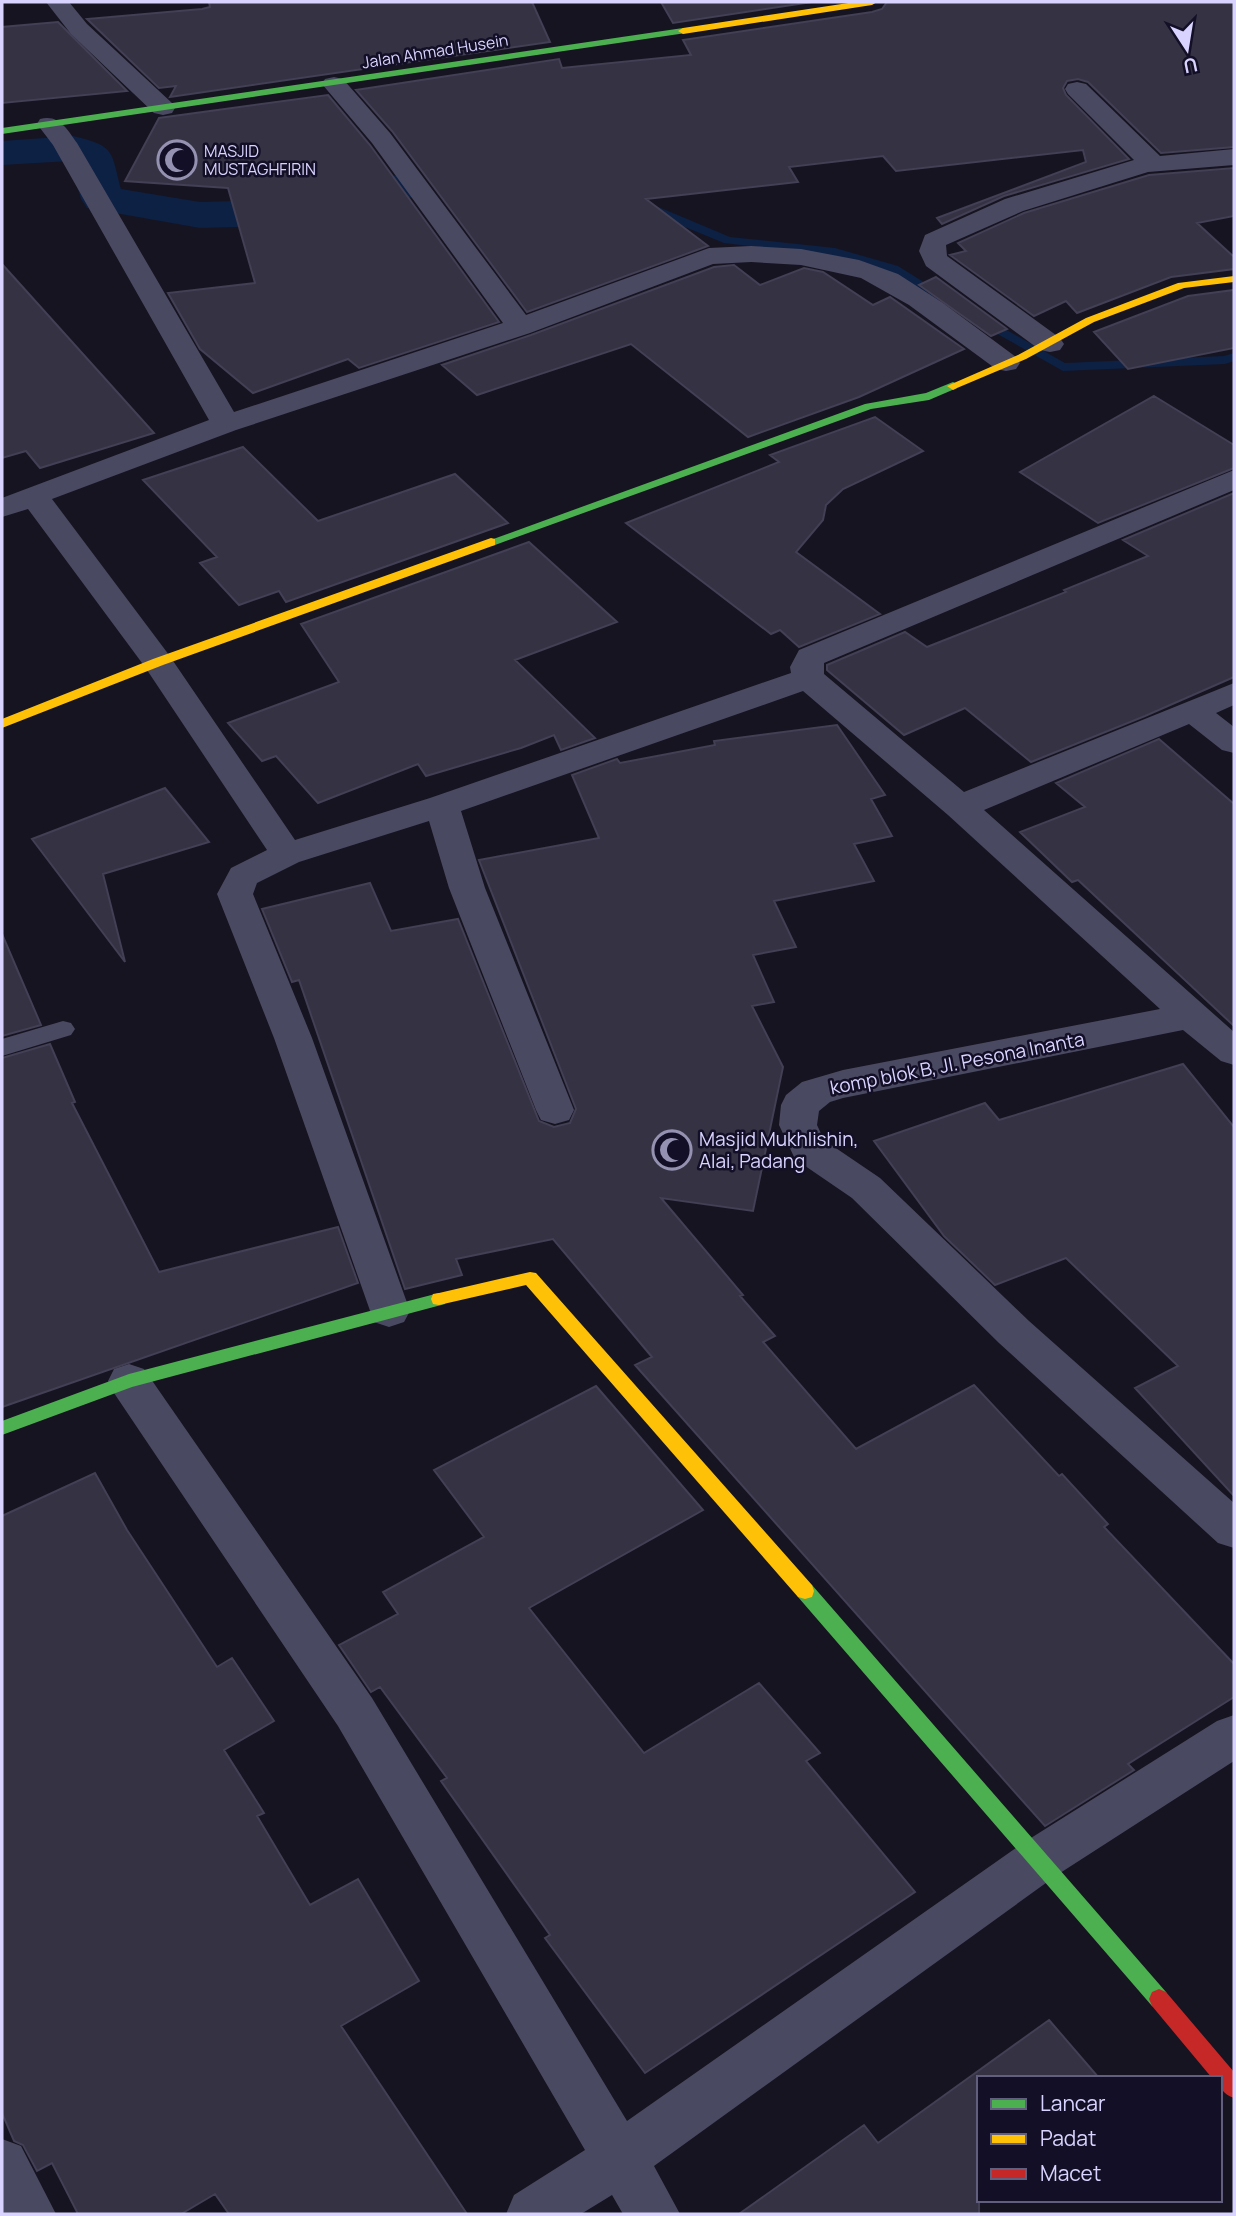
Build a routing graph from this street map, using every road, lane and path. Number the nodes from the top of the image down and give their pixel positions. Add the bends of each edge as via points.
1 (57, 2) edge
2 (872, 2) edge
3 (334, 84) junction
4 (1077, 89) dead end
5 (163, 108) junction
6 (2, 131) edge
7 (56, 133) junction
8 (1234, 158) edge
9 (1146, 165) junction
10 (1234, 279) edge
11 (520, 327) junction
12 (1045, 346) junction
13 (1014, 360) junction
14 (226, 424) junction
15 (1234, 479) edge
16 (35, 497) junction
17 (2, 508) edge
18 (158, 662) junction
19 (808, 678) junction
20 (1234, 693) edge
21 (1193, 712) junction
22 (2, 724) edge
23 (1234, 743) edge
24 (442, 806) junction
25 (960, 807) junction
26 (287, 854) junction
27 (1189, 1014) junction
28 (63, 1029) dead end
29 (2, 1048) edge
30 (1234, 1052) edge
31 (555, 1110) dead end
32 (388, 1311) junction
33 (129, 1381) junction
34 (2, 1428) edge
35 (1234, 1530) edge
36 (1234, 1736) edge
37 (1040, 1859) junction
38 (1234, 2088) edge
39 (620, 2159) junction
40 (2, 2165) edge
41 (29, 2214) edge
42 (533, 2214) edge
43 (653, 2214) edge

1 - 5 street via 79,29
2 - 3 street, Jalan Ahmad Husein
3 - 5 street, Jalan Ahmad Husein
3 - 11 street via 381,138
4 - 9 street via 1147,157
5 - 7 street, Jalan Ahmad Husein
6 - 7 street, Jalan Ahmad Husein
7 - 14 street
8 - 9 street
9 - 12 street via 1014,205 934,241 934,260
10 - 12 street via 1182,285 1090,320
11 - 13 street via 709,256 768,255 848,265 886,278
11 - 14 street
12 - 13 street
13 - 18 street via 929,396 869,406
14 - 16 street
15 - 19 street via 810,657
16 - 17 street
16 - 18 street
18 - 22 street
18 - 26 street
19 - 24 street
19 - 25 street
20 - 21 street
21 - 23 street
21 - 25 street
24 - 26 street
24 - 31 street via 467,888
25 - 27 street
26 - 32 street via 243,876 235,894 293,1038
27 - 30 street
27 - 35 street, komp blok B, Jl. Pesona Inanta via 843,1084 817,1092 800,1105 798,1125 809,1149 866,1188 1014,1332
28 - 29 lane
32 - 33 street
32 - 37 street via 530,1278
33 - 34 street
33 - 39 street via 355,1712
36 - 37 street
37 - 38 street
37 - 39 street
39 - 42 street
39 - 43 street
40 - 41 street

